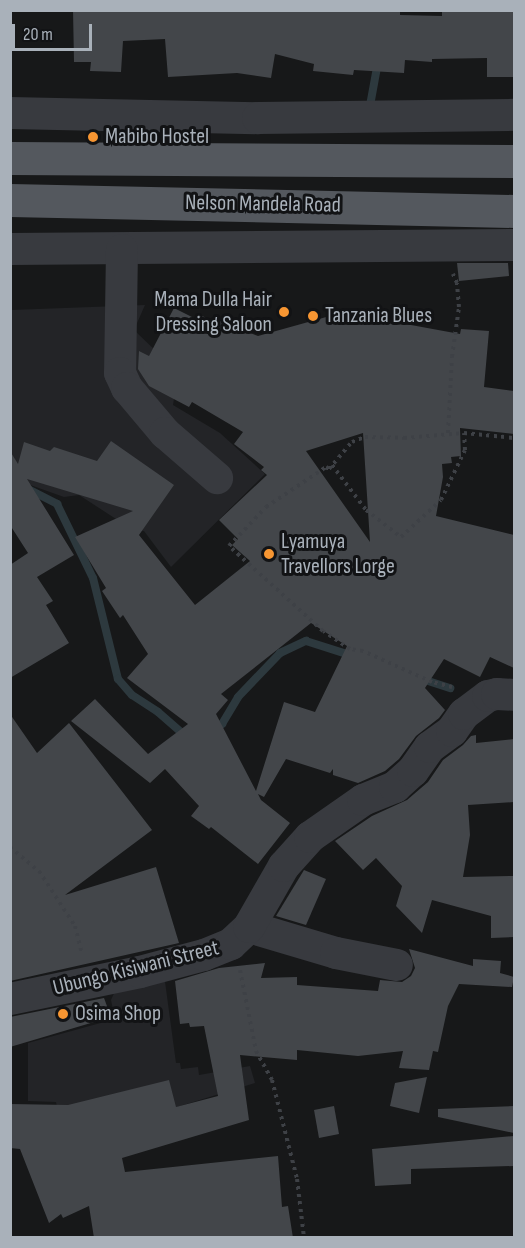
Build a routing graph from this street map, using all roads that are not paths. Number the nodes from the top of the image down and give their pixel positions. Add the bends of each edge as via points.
1 (10, 113) edge
2 (514, 116) edge
3 (10, 158) edge
4 (514, 161) edge
5 (10, 200) edge
6 (514, 211) edge
7 (514, 245) edge
8 (10, 249) edge
9 (122, 250) junction
10 (217, 478) dead end
11 (501, 696) edge
12 (244, 933) junction
13 (397, 965) dead end
14 (10, 999) edge

1 - 2 street via 258,118
3 - 4 main road, Nelson Mandela Road
5 - 6 main road, Nelson Mandela Road
7 - 9 street
8 - 9 street
9 - 10 street via 120,373 127,388 165,433
11 - 12 street via 464,714 395,787 363,801 310,837 297,850
12 - 13 street
12 - 14 street, Ubungo Kisiwani Street via 204,955

